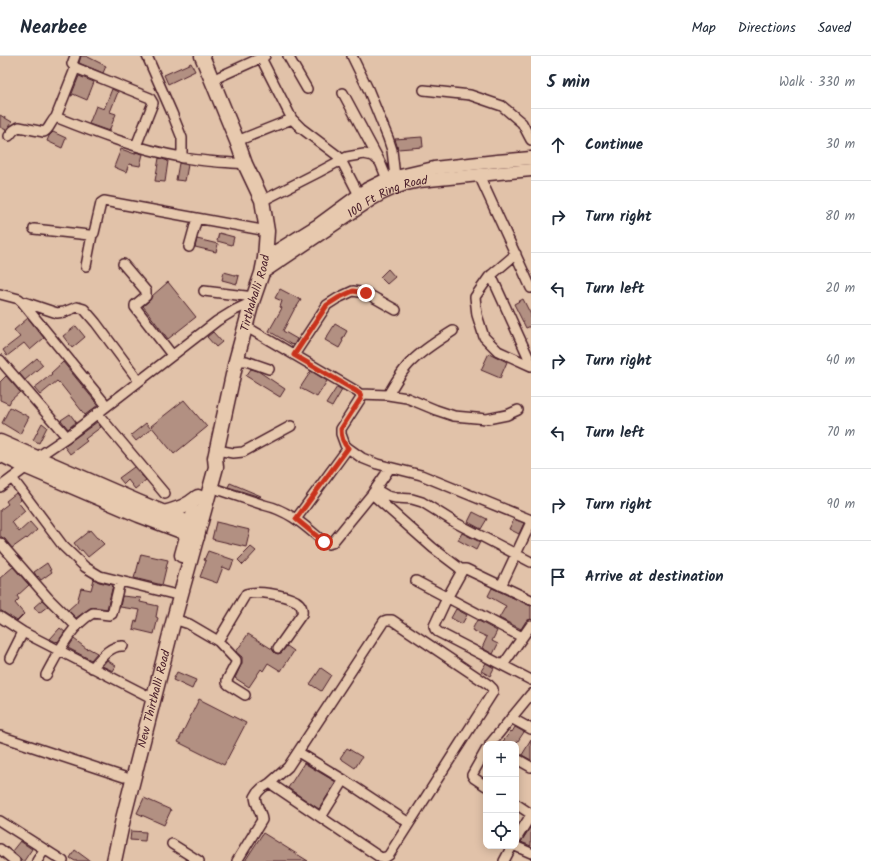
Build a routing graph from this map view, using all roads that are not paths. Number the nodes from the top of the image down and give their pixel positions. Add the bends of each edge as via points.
1 (75, 56) edge
2 (147, 56) edge
3 (202, 56) edge
4 (288, 56) edge
5 (352, 56) edge
6 (260, 58) edge
7 (76, 68) junction
8 (212, 80) junction
9 (307, 89) dead end
10 (424, 90) dead end
11 (343, 93) dead end
12 (56, 117) junction
13 (292, 119) junction
14 (9, 136) dead end
15 (531, 140) edge
16 (237, 141) junction
17 (136, 146) junction
18 (182, 158) junction
19 (531, 158) edge
20 (341, 160) junction
21 (380, 162) junction
22 (245, 164) junction
23 (531, 170) edge
24 (479, 175) junction
25 (391, 178) junction
26 (359, 195) junction
27 (262, 201) junction
28 (197, 218) junction
29 (34, 229) dead end
30 (267, 230) junction
31 (92, 235) junction
32 (189, 247) dead end
33 (516, 254) junction
34 (265, 258) junction
35 (123, 264) dead end
36 (86, 266) dead end
37 (262, 273) junction
38 (491, 275) junction
39 (531, 288) edge
40 (204, 291) dead end
41 (0, 294) edge
42 (253, 300) junction
43 (21, 301) junction
44 (396, 310) dead end
45 (245, 326) junction
46 (453, 331) dead end
47 (172, 355) junction
48 (294, 355) junction
49 (0, 360) edge
50 (236, 361) junction
51 (531, 363) edge
52 (531, 366) edge
53 (269, 369) dead end
54 (139, 381) junction
55 (360, 394) junction
56 (388, 395) junction
57 (107, 406) junction
58 (518, 410) dead end
59 (97, 413) junction
60 (291, 426) dead end
61 (67, 437) junction
62 (0, 442) edge
63 (348, 448) junction
64 (0, 454) edge
65 (216, 454) junction
66 (32, 463) junction
67 (390, 468) junction
68 (12, 478) junction
69 (0, 487) edge
70 (210, 487) junction
71 (374, 491) junction
72 (165, 494) dead end
73 (198, 497) junction
74 (296, 519) junction
75 (166, 520) junction
76 (531, 521) edge
77 (193, 531) junction
78 (0, 543) edge
79 (183, 554) junction
80 (516, 555) junction
81 (531, 562) edge
82 (462, 570) junction
83 (120, 581) junction
84 (416, 581) dead end
85 (501, 586) junction
86 (173, 594) junction
87 (447, 598) junction
88 (531, 600) edge
89 (0, 616) edge
90 (174, 619) junction
91 (531, 625) edge
92 (76, 626) junction
93 (23, 632) junction
94 (522, 637) junction
95 (218, 640) junction
96 (123, 646) dead end
97 (278, 648) dead end
98 (60, 651) junction
99 (10, 658) dead end
100 (503, 665) junction
101 (92, 668) junction
102 (46, 675) dead end
103 (531, 680) edge
104 (531, 694) edge
105 (146, 695) junction
106 (245, 695) dead end
107 (511, 718) junction
108 (531, 729) edge
109 (0, 736) edge
110 (492, 741) edge
111 (298, 752) junction
112 (483, 755) edge
113 (519, 760) edge
114 (531, 767) edge
115 (124, 777) junction
116 (344, 780) junction
117 (270, 783) junction
118 (483, 784) edge
119 (519, 806) edge
120 (531, 814) edge
121 (320, 817) junction
122 (0, 821) edge
123 (409, 823) junction
124 (519, 834) edge
125 (172, 844) dead end
126 (519, 848) edge
127 (0, 849) edge
128 (510, 849) edge
129 (44, 850) junction
130 (531, 853) edge
131 (15, 861) edge
132 (37, 861) edge
133 (63, 861) edge
134 (104, 861) edge
135 (114, 861) edge
136 (199, 861) edge
137 (237, 861) edge
138 (504, 861) edge

1 - 7 street via 72,64
2 - 18 street via 182,138
3 - 8 highway, Tirthahalli Road
4 - 9 street
5 - 25 street via 392,150
6 - 8 street
6 - 13 street
7 - 12 street
7 - 17 street via 152,100
8 - 16 highway, Tirthahalli Road
10 - 15 street via 470,95 502,106 522,123
11 - 21 street
12 - 14 street via 44,132 18,127
12 - 17 street
13 - 16 street
13 - 20 street
16 - 22 highway, Tirthahalli Road
17 - 18 street
18 - 22 street
19 - 25 main road, 100 Ft Ring Road via 434,168
20 - 21 street via 347,156 364,154 373,156
20 - 26 street
20 - 27 street
21 - 25 street
22 - 27 highway, Tirthahalli Road
23 - 24 main road, 100 Ft Ring Road
24 - 33 street
24 - 37 main road, 100 Ft Ring Road via 406,183 385,191
25 - 26 main road, 100 Ft Ring Road
26 - 34 main road, 100 Ft Ring Road via 318,225
27 - 30 highway, Tirthahalli Road
28 - 30 street
28 - 31 street via 104,201 101,203
28 - 32 street
29 - 31 street
30 - 34 highway, Tirthahalli Road
31 - 36 street
33 - 38 street
33 - 39 street
34 - 37 highway, Tirthahalli Road
35 - 47 street via 146,291 146,296 135,305 136,309
37 - 42 highway, Tirthahalli Road
38 - 51 street
38 - 52 street via 475,296 484,337 498,351
40 - 42 street
41 - 43 street
42 - 45 highway, Tirthahalli Road
42 - 47 street via 216,321
43 - 54 street via 57,313 77,308 84,309
43 - 57 street
44 - 48 street via 366,293 353,291 327,305
45 - 48 street
45 - 50 highway, Tirthahalli Road
46 - 56 street via 411,361
47 - 54 street
48 - 55 street
49 - 61 street
50 - 53 street via 246,361
50 - 65 highway, Tirthahalli Road
54 - 57 street
55 - 56 street
55 - 63 street via 361,398 341,429
56 - 58 street via 407,398 454,416 487,419
57 - 59 street
59 - 61 street
59 - 72 street
60 - 65 street via 243,452
61 - 66 street
62 - 66 highway
63 - 67 street via 362,458
63 - 74 street
64 - 66 highway
65 - 70 highway, Tirthahalli Road via 216,467
65 - 73 highway
66 - 68 street
66 - 75 highway via 139,515
67 - 71 street
67 - 76 street via 420,475
68 - 69 street
68 - 83 street via 63,546 85,568 100,576
70 - 74 street via 273,507
70 - 77 highway, Tirthahalli Road
71 - 74 street via 332,543 324,542
71 - 80 street via 422,502 456,524
71 - 82 street via 433,548
73 - 75 highway
73 - 77 highway
75 - 77 highway
75 - 79 highway via 181,545
76 - 80 street
77 - 79 highway
77 - 90 highway, New Thirthalli Road
78 - 92 street
79 - 86 highway
80 - 81 street
80 - 85 street
82 - 85 street via 466,569
82 - 87 street
83 - 86 street
83 - 92 street via 112,614 94,613
84 - 87 street
85 - 88 street
86 - 105 highway
87 - 94 street
87 - 100 street via 434,626 435,630
89 - 93 street
90 - 95 street
90 - 135 highway, New Thirthalli Road
91 - 94 street
92 - 98 street
93 - 98 street
93 - 99 street
94 - 100 street
95 - 97 street via 246,594 256,592 281,596 296,601 301,606 302,614
95 - 106 street via 236,660 227,683
96 - 101 street via 112,649
98 - 101 street
98 - 102 street
100 - 103 street
101 - 105 street
104 - 107 street
105 - 115 highway
107 - 108 street
107 - 110 street
109 - 115 street
111 - 116 street
111 - 117 street via 288,767
111 - 123 street via 384,621 392,620 493,689
112 - 118 street via 472,775
113 - 114 street
115 - 134 highway
116 - 121 street
116 - 123 street
117 - 121 street
117 - 137 street via 255,797 262,820
119 - 120 street
120 - 124 street
121 - 123 street via 381,858 389,855
122 - 129 street
125 - 136 street
126 - 130 street
127 - 131 street
128 - 138 street
129 - 132 street
129 - 133 street

